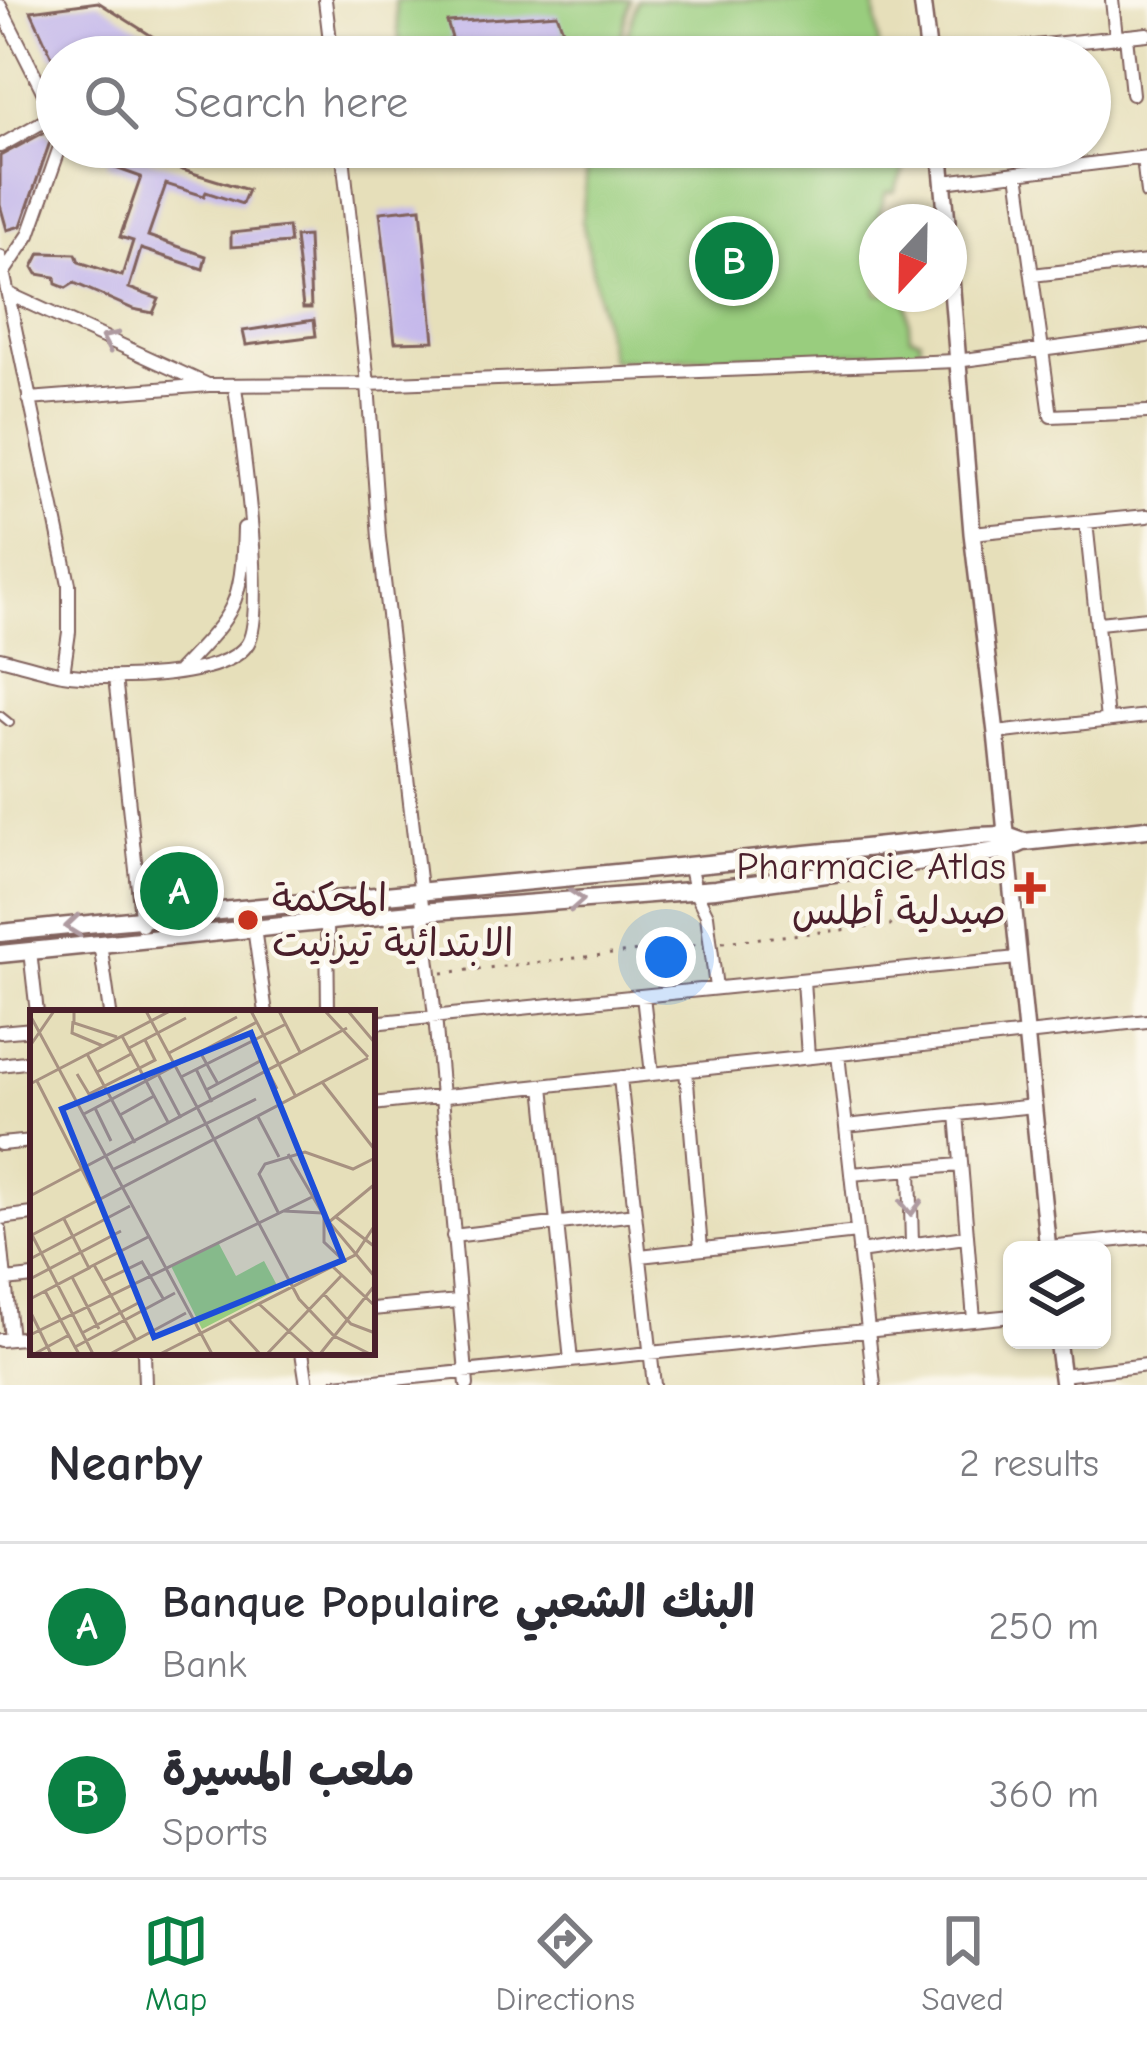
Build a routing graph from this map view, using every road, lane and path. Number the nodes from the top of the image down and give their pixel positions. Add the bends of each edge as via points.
1 (326, 0) edge
2 (922, 0) edge
3 (1112, 0) edge
4 (0, 6) edge
5 (1147, 34) edge
6 (330, 36) edge
7 (927, 36) edge
8 (1121, 36) junction
9 (1111, 37) edge
10 (36, 77) edge
11 (1132, 94) dead end
12 (36, 127) edge
13 (0, 146) edge
14 (1145, 158) edge
15 (1111, 162) edge
16 (53, 168) edge
17 (344, 168) edge
18 (942, 168) edge
19 (1060, 168) edge
20 (1018, 173) junction
21 (944, 182) junction
22 (1147, 193) edge
23 (946, 204) edge
24 (1147, 262) edge
25 (2, 264) edge
26 (1032, 275) junction
27 (9, 294) junction
28 (953, 312) edge
29 (1147, 336) edge
30 (1040, 350) junction
31 (956, 361) junction
32 (368, 384) junction
33 (209, 385) junction
34 (235, 387) junction
35 (29, 399) junction
36 (1147, 412) edge
37 (1147, 515) edge
38 (1086, 522) junction
39 (972, 533) junction
40 (246, 596) junction
41 (1147, 618) edge
42 (1099, 623) junction
43 (0, 658) edge
44 (178, 672) junction
45 (63, 674) junction
46 (115, 677) junction
47 (0, 715) edge
48 (1147, 716) edge
49 (1107, 720) junction
50 (10, 723) dead end
51 (996, 733) junction
52 (1147, 830) edge
53 (1005, 843) junction
54 (712, 866) junction
55 (690, 868) junction
56 (715, 889) junction
57 (418, 890) junction
58 (695, 890) junction
59 (421, 911) junction
60 (707, 915) junction
61 (141, 918) junction
62 (327, 920) junction
63 (254, 928) junction
64 (0, 933) edge
65 (144, 938) junction
66 (100, 943) junction
67 (30, 951) junction
68 (0, 954) edge
69 (1017, 958) junction
70 (803, 980) junction
71 (716, 988) junction
72 (643, 996) junction
73 (37, 1010) edge
74 (110, 1010) edge
75 (266, 1010) edge
76 (328, 1010) edge
77 (435, 1016) junction
78 (1147, 1021) edge
79 (375, 1023) edge
80 (30, 1029) edge
81 (0, 1032) edge
82 (1026, 1034) junction
83 (838, 1054) junction
84 (808, 1058) junction
85 (30, 1061) edge
86 (0, 1065) edge
87 (686, 1070) junction
88 (652, 1074) junction
89 (620, 1078) junction
90 (543, 1086) junction
91 (441, 1097) junction
92 (375, 1104) edge
93 (1034, 1106) junction
94 (957, 1114) junction
95 (846, 1126) junction
96 (30, 1141) edge
97 (0, 1144) edge
98 (960, 1165) junction
99 (910, 1169) junction
100 (851, 1174) junction
101 (30, 1214) edge
102 (635, 1214) junction
103 (0, 1218) edge
104 (556, 1224) junction
105 (0, 1230) edge
106 (857, 1232) junction
107 (453, 1236) junction
108 (965, 1237) junction
109 (1147, 1237) edge
110 (1047, 1241) edge
111 (1111, 1241) edge
112 (912, 1244) junction
113 (701, 1249) junction
114 (859, 1252) junction
115 (640, 1256) junction
116 (30, 1277) edge
117 (6, 1280) junction
118 (458, 1301) junction
119 (375, 1309) edge
120 (1003, 1317) edge
121 (974, 1320) junction
122 (868, 1331) junction
123 (5, 1340) edge
124 (1058, 1349) edge
125 (650, 1353) junction
126 (143, 1355) edge
127 (302, 1355) edge
128 (571, 1361) junction
129 (1147, 1365) edge
130 (467, 1378) edge
131 (1062, 1380) edge
132 (145, 1385) edge
133 (307, 1385) edge
134 (336, 1385) edge
135 (654, 1385) edge
136 (874, 1385) edge

1 - 6 street
2 - 7 street
3 - 8 street
4 - 10 street
5 - 8 street
8 - 9 street
8 - 11 street
12 - 13 street
14 - 15 street
14 - 22 street
16 - 25 street via 29,236
17 - 32 street
18 - 21 street
19 - 20 street
20 - 21 street
20 - 26 street
21 - 23 street
24 - 26 street
25 - 27 street
26 - 30 street
33 -> 27 street
27 - 35 street
28 - 31 street
29 - 30 street
30 - 31 street
30 - 36 street via 1052,418
31 - 32 street
31 - 39 street
32 - 34 street
32 - 57 street
33 - 34 street
33 - 35 street
34 - 40 street via 251,516
35 - 45 street via 69,584
37 - 38 street
38 - 39 street
38 - 42 street
39 - 51 street
40 - 44 street
40 - 44 street via 253,628 241,651
41 - 42 street
42 - 49 street
43 - 45 street
44 - 46 street
45 - 46 street
46 - 61 street
47 - 50 lane
48 - 49 street
49 - 51 street
51 - 53 street
52 - 53 main road
53 - 54 main road
53 - 56 main road
53 - 69 street
54 - 55 main road
54 - 56 street
55 - 57 main road
55 - 58 street
56 - 58 main road
56 - 60 street
57 - 59 street
57 - 61 main road
59 -> 58 main road
58 - 60 street
59 - 62 main road
59 - 77 street
60 - 71 street
61 -> 64 main road
61 - 65 street
62 - 63 main road
62 - 76 street
63 - 65 main road
63 - 75 street
65 - 66 main road
66 - 67 main road
66 - 74 street
67 - 68 main road
67 - 73 street
69 - 70 street
69 - 82 street
70 - 71 street
70 - 84 street
71 - 72 street
72 - 77 street
72 - 88 street
77 - 79 street
77 - 91 street
78 - 82 street
80 - 81 street
82 - 83 street
82 - 93 street
83 - 84 street
83 - 95 street
84 - 87 street
85 - 86 street
87 - 88 street
87 - 113 street
88 - 89 street
89 - 90 street
89 - 102 street
90 - 91 street
90 - 104 street
91 - 92 street
91 - 107 street
93 - 94 street
93 - 110 street
94 - 95 street
94 - 98 street
95 - 100 street
96 - 97 street
98 - 99 street
98 - 108 street
99 - 100 street
99 -> 112 street
100 - 106 street
101 - 103 street
102 - 104 street
102 - 115 street
104 - 107 street
104 - 128 street
105 - 117 street
106 - 113 street
106 - 114 street
107 - 118 street
108 - 112 street
108 - 121 street
109 - 111 street
112 - 114 street
113 - 115 street
114 - 122 street
115 - 125 street
116 - 117 street
117 - 123 street
118 - 119 street
118 - 130 street
120 - 121 street
121 - 122 street
122 - 125 street
122 - 136 street
124 - 131 street
125 - 128 street
125 - 135 street
126 - 132 street
127 - 133 street
128 - 130 street
129 - 131 street
130 - 134 street

